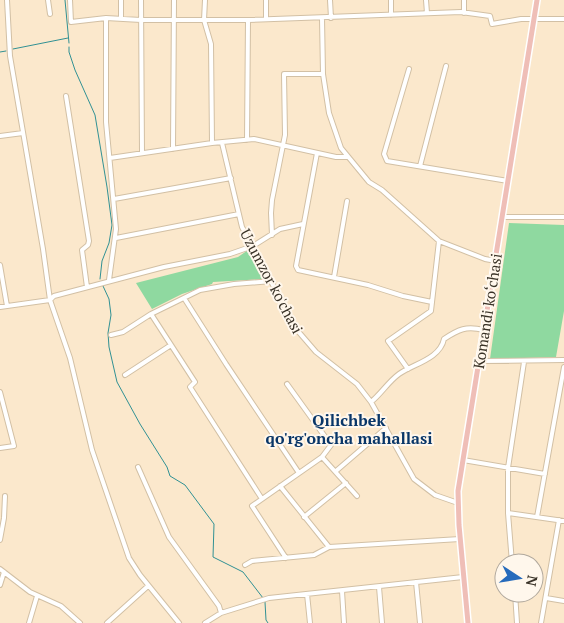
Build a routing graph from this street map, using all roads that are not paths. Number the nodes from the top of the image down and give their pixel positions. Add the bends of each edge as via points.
1 (7, 0) edge
2 (48, 0) edge
3 (70, 0) edge
4 (121, 0) edge
5 (141, 0) edge
6 (174, 0) edge
7 (205, 0) edge
8 (266, 0) edge
9 (330, 0) edge
10 (391, 0) edge
11 (426, 0) edge
12 (464, 0) edge
13 (537, 0) edge
14 (427, 13) junction
15 (464, 13) junction
16 (50, 14) dead end
17 (391, 15) junction
18 (106, 18) junction
19 (322, 18) junction
20 (331, 18) junction
21 (535, 18) junction
22 (121, 19) junction
23 (173, 19) junction
24 (266, 19) junction
25 (564, 19) edge
26 (141, 20) junction
27 (204, 20) junction
28 (248, 20) junction
29 (446, 66) dead end
30 (409, 69) dead end
31 (323, 74) junction
32 (66, 96) dead end
33 (23, 133) junction
34 (0, 136) edge
35 (247, 140) junction
36 (222, 142) junction
37 (212, 143) junction
38 (284, 145) junction
39 (172, 149) junction
40 (142, 153) junction
41 (317, 153) junction
42 (348, 157) junction
43 (110, 158) junction
44 (420, 166) junction
45 (231, 178) junction
46 (508, 181) junction
47 (114, 199) junction
48 (347, 200) dead end
49 (239, 214) junction
50 (503, 217) junction
51 (564, 217) edge
52 (303, 224) junction
53 (272, 235) junction
54 (116, 238) junction
55 (439, 241) junction
56 (253, 246) junction
57 (496, 261) junction
58 (0, 265) edge
59 (334, 277) junction
60 (108, 280) junction
61 (272, 281) junction
62 (87, 287) junction
63 (184, 298) junction
64 (50, 300) junction
65 (432, 302) junction
66 (7, 306) junction
67 (0, 307) edge
68 (150, 314) junction
69 (484, 330) junction
70 (111, 335) dead end
71 (171, 345) junction
72 (564, 360) edge
73 (479, 361) junction
74 (524, 362) junction
75 (564, 367) edge
76 (408, 369) junction
77 (125, 375) dead end
78 (287, 384) dead end
79 (0, 392) edge
80 (371, 402) junction
81 (386, 428) junction
82 (0, 448) edge
83 (322, 457) junction
84 (463, 460) junction
85 (138, 467) dead end
86 (508, 468) junction
87 (336, 471) junction
88 (299, 473) junction
89 (546, 474) junction
90 (346, 483) junction
91 (280, 486) junction
92 (5, 496) dead end
93 (357, 496) dead end
94 (262, 499) junction
95 (458, 503) junction
96 (508, 513) junction
97 (304, 517) junction
98 (538, 517) junction
99 (559, 520) junction
100 (564, 521) edge
101 (460, 539) junction
102 (0, 540) edge
103 (328, 548) junction
104 (511, 553) edge
105 (286, 558) junction
106 (245, 565) dead end
107 (0, 569) edge
108 (4, 572) junction
109 (463, 577) junction
110 (416, 582) junction
111 (0, 585) edge
112 (148, 586) junction
113 (379, 587) junction
114 (342, 591) junction
115 (307, 594) junction
116 (37, 596) junction
117 (546, 598) junction
118 (564, 601) edge
119 (516, 603) edge
120 (221, 614) junction
121 (29, 623) edge
122 (80, 623) edge
123 (107, 623) edge
124 (179, 623) edge
125 (206, 623) edge
126 (310, 623) edge
127 (344, 623) edge
128 (382, 623) edge
129 (420, 623) edge
130 (468, 623) edge
131 (517, 623) edge
132 (541, 623) edge

1 - 33 street via 10,56
2 - 16 street
3 - 18 street via 71,22
4 - 22 street
5 - 26 street
6 - 23 street
7 - 27 street
8 - 24 street
9 - 20 street
10 - 17 street
11 - 14 street
12 - 15 street
13 - 21 main road, Komandi ko‘chasi
14 - 15 street
14 - 17 street
15 - 21 street via 490,16 492,24
17 - 20 street
18 - 22 street
18 - 43 street via 106,122
19 - 20 street
19 - 24 street
19 - 31 street
21 - 25 street
21 - 46 main road, Komandi ko‘chasi
22 - 26 street
23 - 26 street
23 - 27 street
23 - 39 street
24 - 28 street
26 - 40 street
27 - 28 street
27 - 37 street via 211,44
28 - 35 street
29 - 44 street
30 - 44 street via 384,154 387,161
31 - 38 street via 284,74
31 - 42 street via 329,113 341,148
32 - 62 street via 89,241 82,250
33 - 34 street
33 - 64 street
35 - 36 street
35 - 38 street
36 - 37 street
36 - 45 street, Uzumzor ko'chasi
37 - 39 street
38 - 41 street
38 - 53 street via 272,200
39 - 40 street
40 - 43 street
41 - 42 street
41 - 52 street
42 - 55 street via 369,182
43 - 47 street
44 - 46 street
45 - 47 street
45 - 49 street, Uzumzor ko'chasi
46 - 50 main road, Komandi ko‘chasi
47 - 54 street
48 - 59 street
49 - 54 street
49 - 56 street, Uzumzor ko'chasi
50 - 51 street
50 - 57 main road, Komandi ko‘chasi
52 - 53 street via 280,229
52 - 59 street via 298,270
53 - 56 street
54 - 60 street
55 - 57 street
55 - 65 street
56 - 60 street via 230,254
56 - 61 street, Uzumzor ko'chasi
57 - 69 main road, Komandi ko‘chasi
58 - 66 street
59 - 65 street
60 - 62 street
61 - 63 street via 200,290
61 - 80 street, Uzumzor ko'chasi via 297,330 309,345 357,384
62 - 64 street
63 - 68 street
63 - 88 street
64 - 66 street
64 - 112 street via 70,358 92,450 118,528 129,558
65 - 76 street via 431,310 388,341
66 - 67 street
68 - 70 street via 123,332
68 - 71 street
69 - 73 main road, Komandi ko‘chasi
69 - 76 street via 471,327 456,331 444,339 443,345 428,359
71 - 77 street
71 - 94 street via 195,382 190,387
72 - 74 street
73 - 74 street
73 - 84 main road, Komandi ko‘chasi
74 - 86 street
75 - 89 street
76 - 80 street
78 - 83 street via 331,445
79 - 82 street via 14,446
80 - 81 street, Uzumzor ko'chasi
81 - 87 street
81 - 95 street, Uzumzor ko'chasi via 414,479 435,495
83 - 87 street
83 - 88 street
84 - 86 street
84 - 95 main road, Komandi ko‘chasi
85 - 120 street via 169,537 219,606
86 - 89 street
86 - 96 street
87 - 90 street
88 - 91 street
89 - 98 street
90 - 93 street
90 - 97 street
91 - 94 street
91 - 97 street
92 - 102 street
94 - 105 street via 252,506
95 - 101 main road, Komandi ko‘chasi
96 - 98 street
96 - 104 street
97 - 103 street
98 - 99 street
99 - 100 street
99 - 117 street
101 - 103 street
101 - 109 main road, Komandi ko‘chasi
103 - 105 street via 314,555
105 - 106 street via 252,561
107 - 108 street
108 - 111 street
108 - 116 street
109 - 110 street
109 - 130 main road, Komandi ko‘chasi
110 - 113 street
110 - 129 street
112 - 123 street
112 - 124 street
113 - 114 street
113 - 128 street
114 - 115 street
114 - 127 street
115 - 120 street via 269,598
115 - 126 street
116 - 121 street
116 - 122 street via 61,606
117 - 118 street
117 - 132 street
119 - 131 street
120 - 125 street

